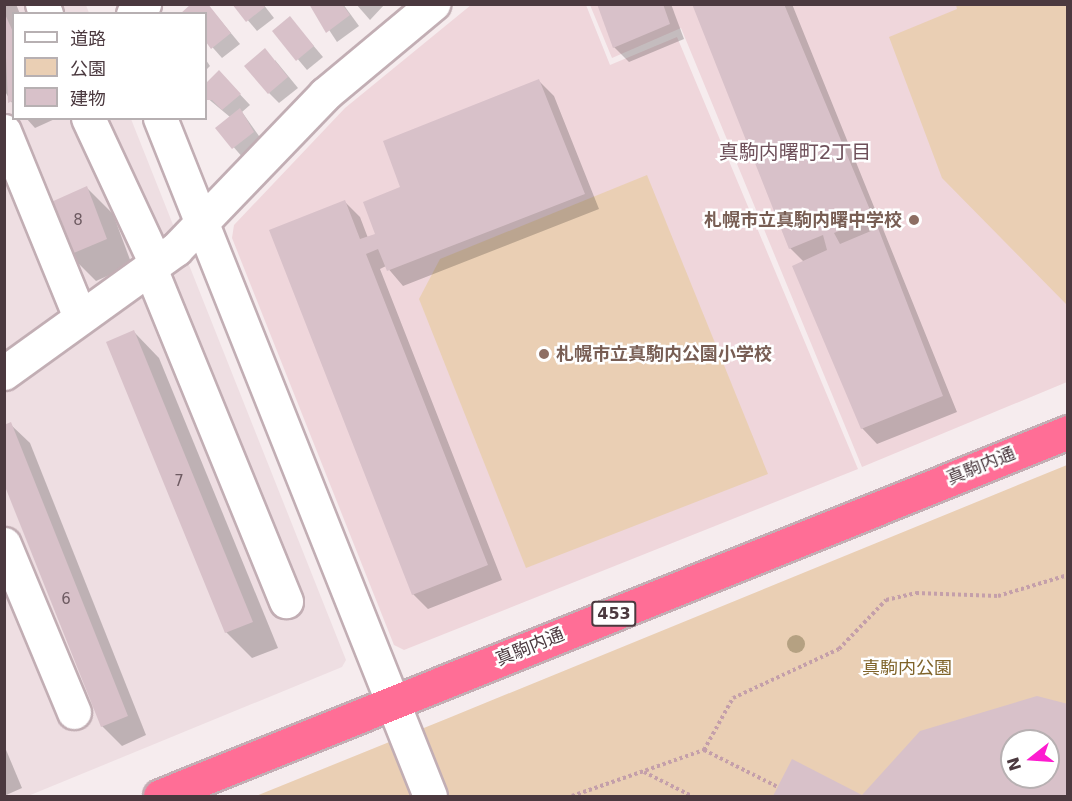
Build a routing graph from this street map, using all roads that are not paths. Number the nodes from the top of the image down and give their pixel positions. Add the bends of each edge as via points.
1 (432, 4) edge
2 (89, 120) edge
3 (161, 120) edge
4 (4, 131) edge
5 (201, 222) junction
6 (153, 266) junction
7 (80, 317) junction
8 (4, 373) edge
9 (1068, 432) edge
10 (4, 544) edge
11 (286, 601) dead end
12 (390, 703) junction
13 (74, 712) dead end
14 (160, 796) edge
15 (429, 796) edge

1 - 5 street via 325,94
2 - 6 street
3 - 5 street
4 - 7 street
5 - 6 street
5 - 12 street
6 - 7 street
6 - 11 street
7 - 8 street
9 - 12 highway, 真駒内通 / 453
10 - 13 street
12 - 14 highway, 真駒内通 / 453
12 - 15 street

